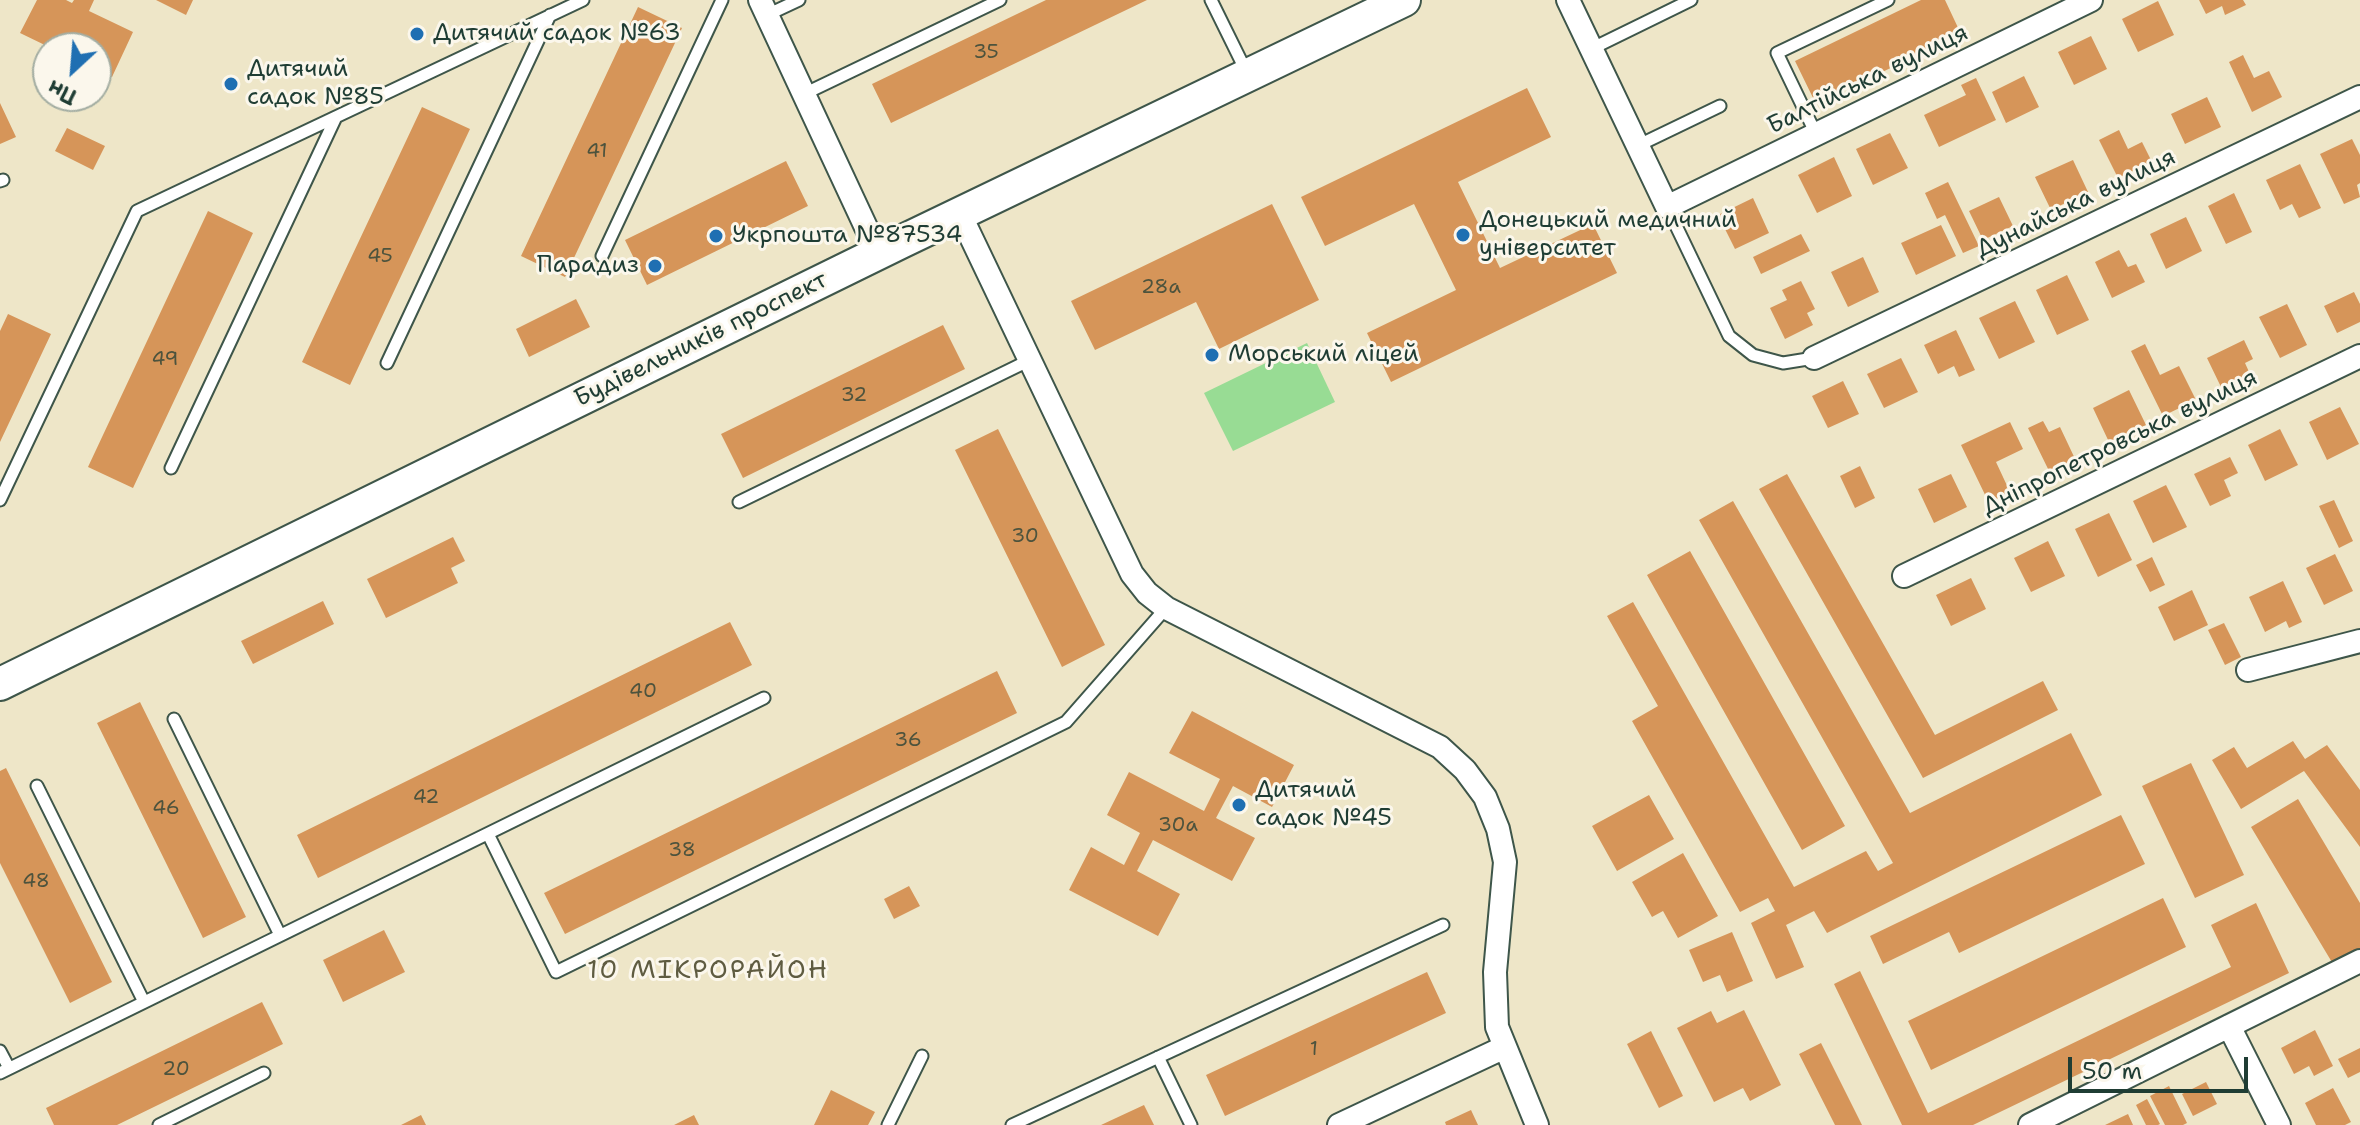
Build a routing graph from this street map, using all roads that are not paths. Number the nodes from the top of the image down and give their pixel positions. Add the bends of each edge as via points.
1 (583, 0) edge
2 (722, 0) edge
3 (799, 0) edge
4 (1000, 0) edge
5 (1211, 0) edge
6 (1404, 0) edge
7 (1568, 0) edge
8 (1691, 0) edge
9 (1888, 0) edge
10 (2091, 0) edge
11 (764, 8) edge
12 (550, 15) junction
13 (1591, 49) junction
14 (1248, 75) junction
15 (804, 94) junction
16 (2360, 97) edge
17 (1720, 106) dead end
18 (336, 117) junction
19 (1816, 134) junction
20 (1637, 146) junction
21 (1667, 207) junction
22 (960, 214) junction
23 (878, 253) junction
24 (602, 256) dead end
25 (2360, 356) edge
26 (1814, 358) joint
27 (1030, 360) junction
28 (387, 363) dead end
29 (171, 468) dead end
30 (0, 500) edge
31 (739, 502) dead end
32 (1904, 576) dead end
33 (1166, 608) junction
34 (2360, 641) edge
35 (2248, 670) dead end
36 (0, 684) edge
37 (764, 698) dead end
38 (174, 719) dead end
39 (37, 786) dead end
40 (488, 834) junction
41 (1443, 925) dead end
42 (280, 935) junction
43 (2360, 961) edge
44 (144, 1002) junction
45 (2229, 1026) junction
46 (1505, 1047) junction
47 (0, 1051) edge
48 (922, 1056) dead end
49 (1158, 1057) junction
50 (4, 1070) edge
51 (264, 1073) dead end
52 (159, 1125) edge
53 (888, 1125) edge
54 (1012, 1125) edge
55 (1191, 1125) edge
56 (1339, 1125) edge
57 (1537, 1125) edge
58 (2030, 1125) edge
59 (2279, 1125) edge

1 - 12 lane
2 - 24 lane
3 - 11 lane
4 - 15 lane
5 - 14 lane
6 - 14 main road, Будівельників проспект
7 - 13 street
8 - 13 lane
9 - 19 lane via 1777,53
10 - 19 street, Балтійська вулиця
11 - 15 street
12 - 18 lane
12 - 28 lane
13 - 20 street
14 - 22 main road, Будівельників проспект
15 - 23 street
16 - 26 street, Дунайська вулиця
17 - 20 lane
18 - 29 lane
18 - 30 lane via 137,211
19 - 21 street, Балтійська вулиця
20 - 21 street
21 - 26 lane via 1729,336 1753,355 1783,363
22 - 23 main road, Будівельників проспект
22 - 27 street
23 - 36 main road, Будівельників проспект
25 - 32 street, Дніпропетровська вулиця
27 - 31 lane
27 - 33 street via 1132,574
33 - 40 lane via 1066,722 556,972
33 - 46 street via 1440,747 1465,770 1489,808 1505,862 1494,1000
34 - 35 street
37 - 40 lane
38 - 42 lane
39 - 44 lane
40 - 42 lane
41 - 49 lane
42 - 44 lane
43 - 45 street
44 - 50 lane
45 - 58 street
45 - 59 street
46 - 56 street
46 - 57 street
47 - 50 lane
48 - 53 lane
49 - 54 lane
49 - 55 lane
51 - 52 lane

